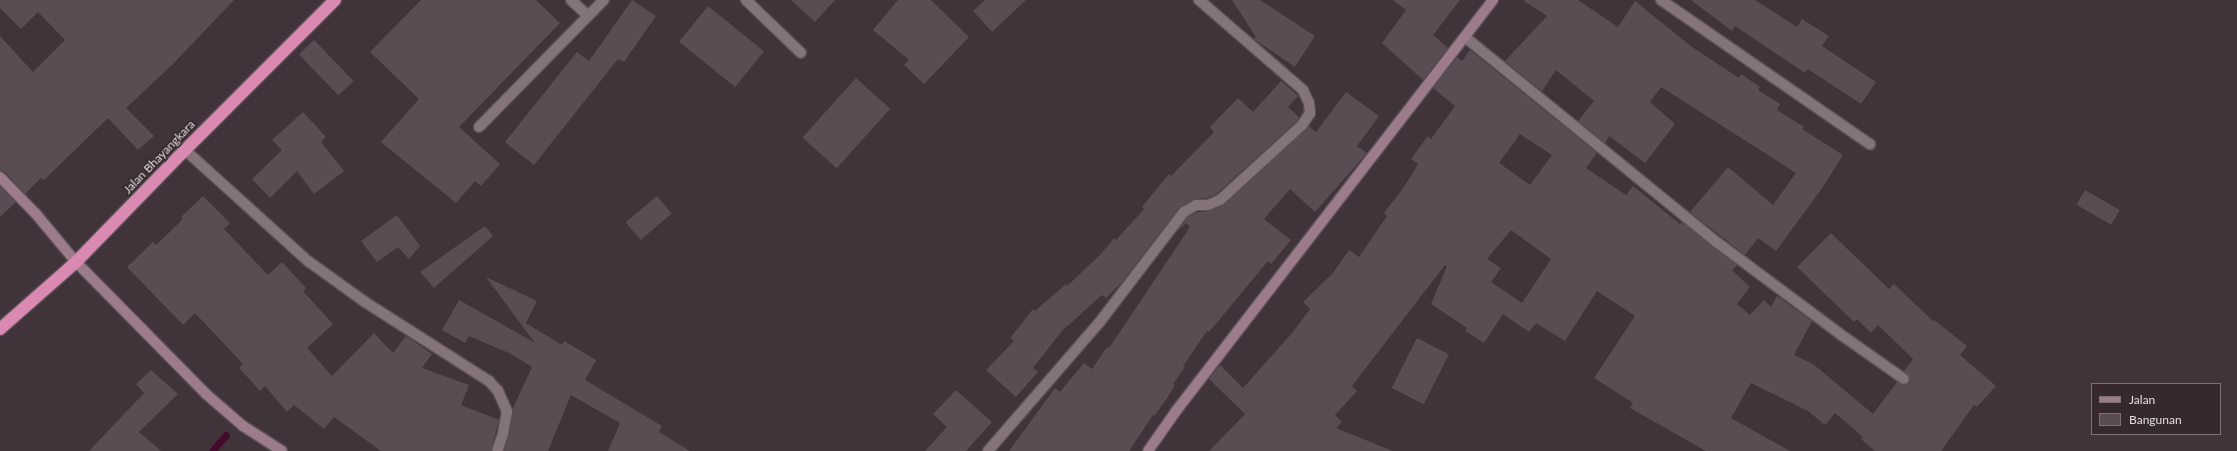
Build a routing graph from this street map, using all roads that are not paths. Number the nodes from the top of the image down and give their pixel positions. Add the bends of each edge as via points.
1 (336, 0) edge
2 (571, 0) edge
3 (604, 0) edge
4 (746, 0) edge
5 (1199, 0) edge
6 (1493, 0) edge
7 (1661, 0) edge
8 (588, 16) junction
9 (1465, 37) junction
10 (801, 53) dead end
11 (479, 127) dead end
12 (1870, 144) dead end
13 (185, 150) junction
14 (0, 177) edge
15 (76, 262) junction
16 (0, 329) edge
17 (1904, 379) dead end
18 (282, 451) edge
19 (497, 451) edge
20 (988, 451) edge
21 (1148, 451) edge

1 - 13 highway, Jalan Bhayangkara
2 - 8 street
3 - 8 street
4 - 10 street
5 - 20 street via 1303,90 1310,113 1302,125 1220,200 1208,205 1196,205 1184,212 1098,323
6 - 9 main road
7 - 12 street
8 - 11 street
9 - 17 street via 1718,243
9 - 21 main road via 1176,411
13 - 15 highway, Jalan Bhayangkara
13 - 19 street via 308,261 364,302 489,381 498,391 507,411
14 - 15 main road via 36,214
15 - 16 highway, Jalan Bhayangkara
15 - 18 main road via 206,394 243,426

